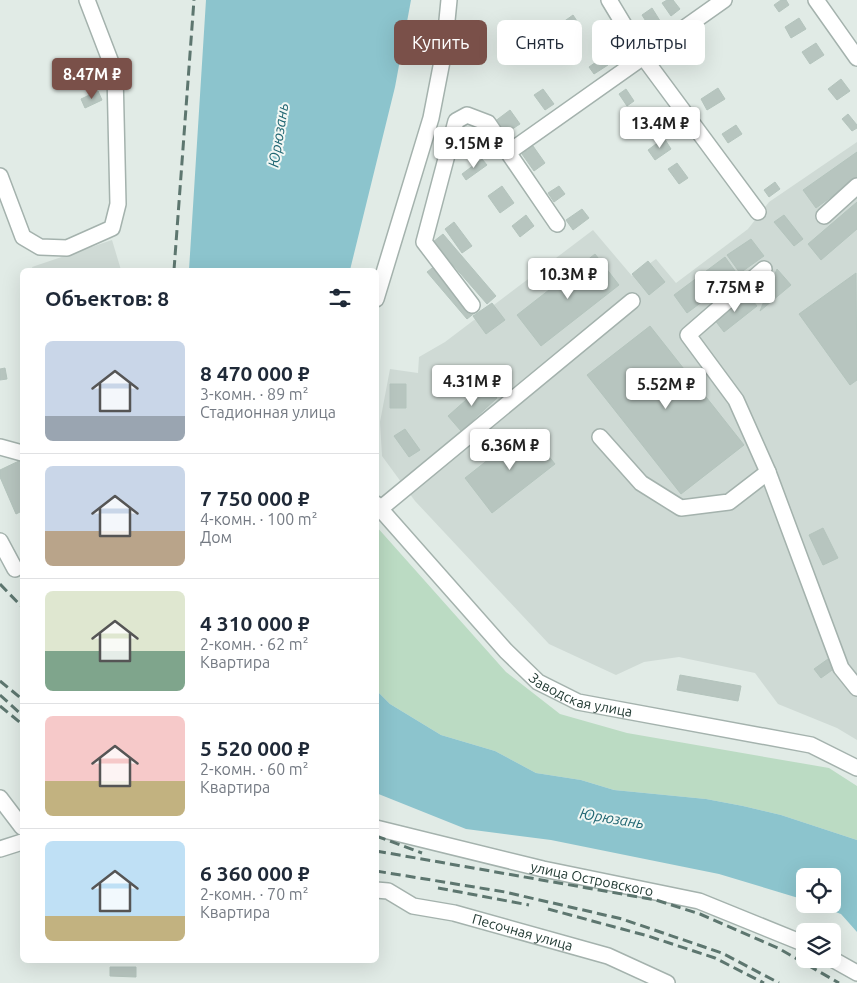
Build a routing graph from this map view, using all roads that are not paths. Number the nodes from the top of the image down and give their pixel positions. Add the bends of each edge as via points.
1 (87, 0) edge
2 (449, 0) edge
3 (609, 0) edge
4 (724, 0) edge
5 (816, 0) edge
6 (621, 20) edge
7 (696, 20) edge
8 (857, 58) edge
9 (634, 65) edge
10 (649, 65) edge
11 (509, 152) junction
12 (0, 176) edge
13 (857, 186) edge
14 (758, 212) dead end
15 (824, 216) dead end
16 (557, 224) dead end
17 (764, 269) dead end
18 (379, 289) edge
19 (632, 301) dead end
20 (472, 305) dead end
21 (600, 437) dead end
22 (0, 447) edge
23 (20, 452) edge
24 (768, 472) junction
25 (379, 505) edge
26 (379, 507) edge
27 (0, 541) edge
28 (15, 569) dead end
29 (857, 688) edge
30 (857, 768) edge
31 (0, 798) edge
32 (20, 824) edge
33 (379, 829) edge
34 (20, 843) edge
35 (0, 848) edge
36 (379, 890) edge
37 (796, 940) edge
38 (841, 964) edge
39 (857, 973) edge
40 (667, 983) edge

1 - 12 street via 115,73 118,204 112,228 67,248 40,248 23,237
2 - 18 street via 444,51 431,118
3 - 6 street
4 - 7 street
5 - 8 street
9 - 11 street
10 - 14 street
11 - 16 street
11 - 20 street via 488,123 467,114 456,121 424,242
13 - 15 street
17 - 24 street via 688,335 736,400
19 - 25 street
21 - 24 street via 641,483 681,508 729,502
22 - 23 street
24 - 29 street via 841,668
26 - 30 street, Заводская улица via 506,651 538,682 578,702 811,745
27 - 28 street
31 - 32 street
33 - 37 street, улица Островского via 543,870 699,901
34 - 35 street
36 - 40 street, Песочная улица via 388,891 413,906 454,913 608,956
38 - 39 street

